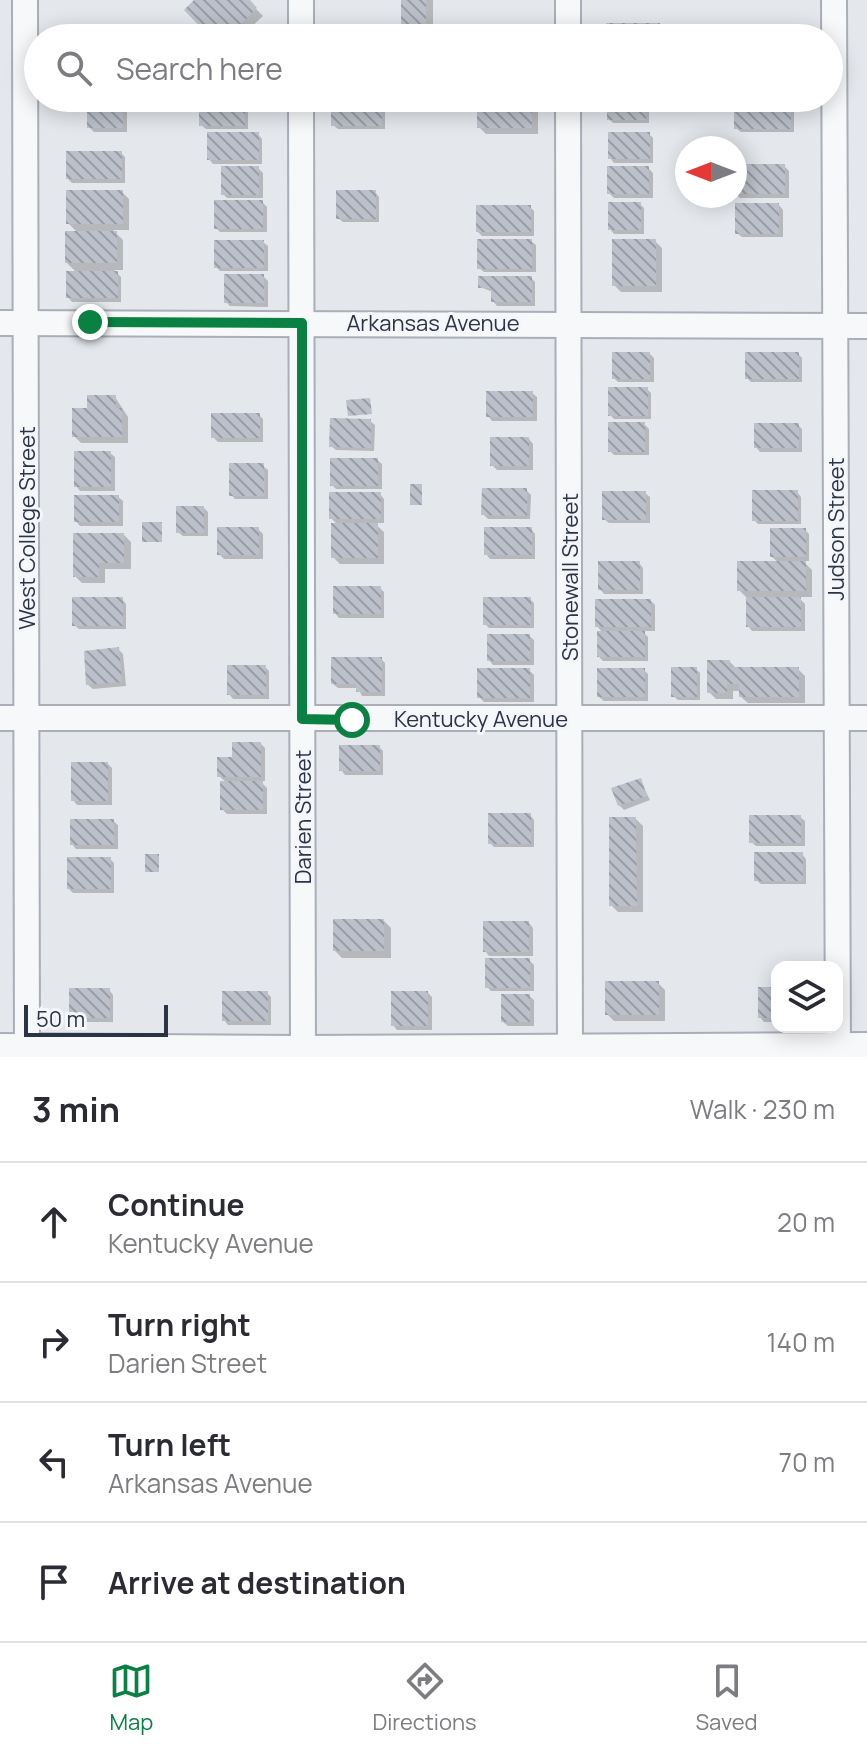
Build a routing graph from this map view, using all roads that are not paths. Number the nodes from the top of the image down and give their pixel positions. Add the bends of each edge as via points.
1 (25, 0) edge
2 (301, 0) edge
3 (568, 0) edge
4 (834, 0) edge
5 (25, 24) edge
6 (301, 24) edge
7 (568, 24) edge
8 (834, 24) edge
9 (25, 112) edge
10 (301, 112) edge
11 (568, 112) edge
12 (834, 112) edge
13 (0, 323) edge
14 (26, 323) junction
15 (302, 323) junction
16 (569, 324) junction
17 (835, 326) junction
18 (867, 326) edge
19 (0, 718) edge
20 (28, 718) junction
21 (837, 718) junction
22 (867, 718) edge
23 (302, 719) junction
24 (570, 719) junction
25 (867, 1045) edge
26 (0, 1046) edge
27 (27, 1051) edge
28 (838, 1051) edge
29 (570, 1052) edge
30 (303, 1053) edge

1 - 5 street, West College Street
2 - 6 street
3 - 7 street
4 - 8 street, Judson Street
9 - 14 street, West College Street
10 - 15 street, Darien Street
11 - 16 street, Stonewall Street
12 - 17 street, Judson Street
13 - 14 street, Arkansas Avenue
14 - 15 street, Arkansas Avenue
14 - 20 street, West College Street
15 - 16 street, Arkansas Avenue
15 - 23 street, Darien Street
16 - 17 street, Arkansas Avenue
16 - 24 street, Stonewall Street
17 - 18 street, Arkansas Avenue
17 - 21 street, Judson Street
19 - 20 street, Kentucky Avenue
20 - 23 street, Kentucky Avenue
20 - 27 street, West College Street
21 - 22 street, Kentucky Avenue
21 - 24 street, Kentucky Avenue
21 - 28 street, Judson Street
23 - 24 street, Kentucky Avenue
23 - 30 street, Darien Street
24 - 29 street, Stonewall Street
25 - 28 street
26 - 27 street
27 - 30 street
28 - 29 street
29 - 30 street

